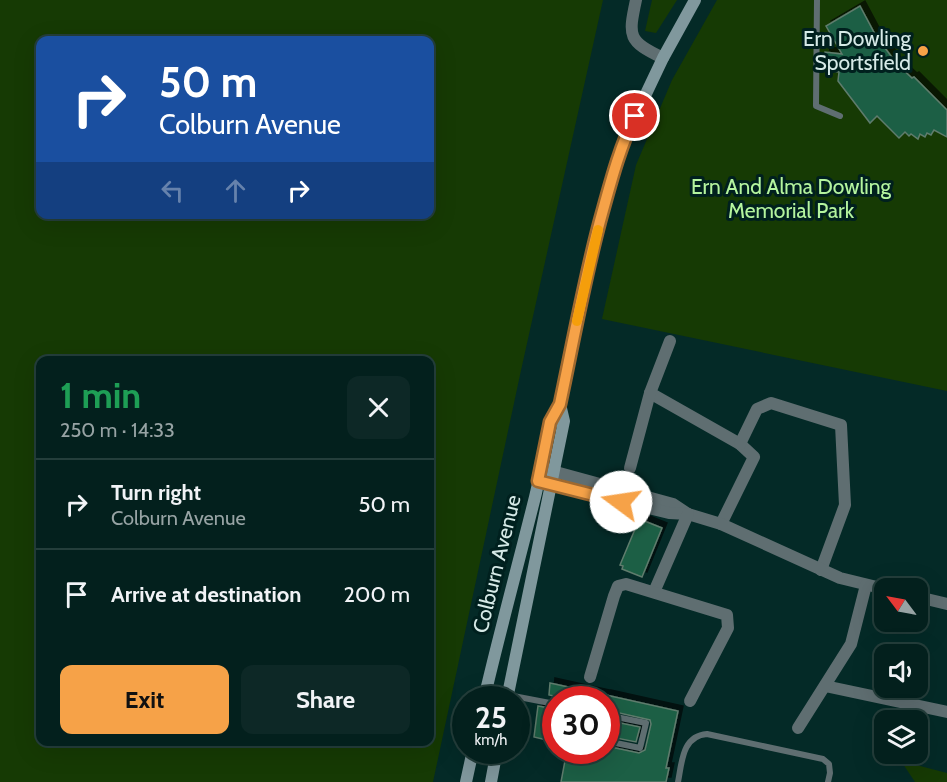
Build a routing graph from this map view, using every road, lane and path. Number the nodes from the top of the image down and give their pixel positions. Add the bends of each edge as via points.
1 (636, 0) edge
2 (694, 0) edge
3 (817, 0) edge
4 (663, 58) junction
5 (840, 116) dead end
6 (670, 341) dead end
7 (650, 393) junction
8 (740, 444) junction
9 (630, 468) dead end
10 (547, 470) junction
11 (544, 483) junction
12 (622, 496) junction
13 (688, 514) junction
14 (721, 524) junction
15 (821, 570) junction
16 (866, 585) junction
17 (874, 587) edge
18 (654, 592) junction
19 (928, 599) edge
20 (947, 604) edge
21 (590, 677) dead end
22 (487, 686) edge
23 (509, 686) edge
24 (825, 686) junction
25 (690, 701) dead end
26 (947, 712) edge
27 (620, 717) edge
28 (798, 728) dead end
29 (620, 744) edge
30 (470, 764) edge
31 (494, 764) edge
32 (466, 782) edge
33 (491, 782) edge
34 (678, 782) edge
35 (828, 782) edge

1 - 4 street via 631,34 636,44
2 - 4 main road, Colburn Avenue
3 - 5 lane via 816,106
4 - 10 main road, Colburn Avenue via 626,136 606,198 560,404 550,422
6 - 7 street
7 - 8 street
7 - 9 street
8 - 14 street via 754,457
8 - 15 street via 757,409 771,403 841,425 845,505
10 - 11 main road, Colburn Avenue
10 - 12 street
11 - 12 street
11 - 22 main road, Colburn Avenue
11 - 23 main road, Colburn Avenue
12 - 13 street via 656,505 673,504
13 - 14 street
13 - 18 street
14 - 15 street
15 - 16 street
16 - 17 street
16 - 24 street via 851,644
18 - 21 street via 626,584 618,586
18 - 25 street via 727,615 728,628
19 - 20 street
24 - 26 street
24 - 28 street
27 - 29 lane via 646,723 640,748
30 - 32 main road
31 - 33 main road
34 - 35 lane via 690,741 707,734 823,759 829,764

